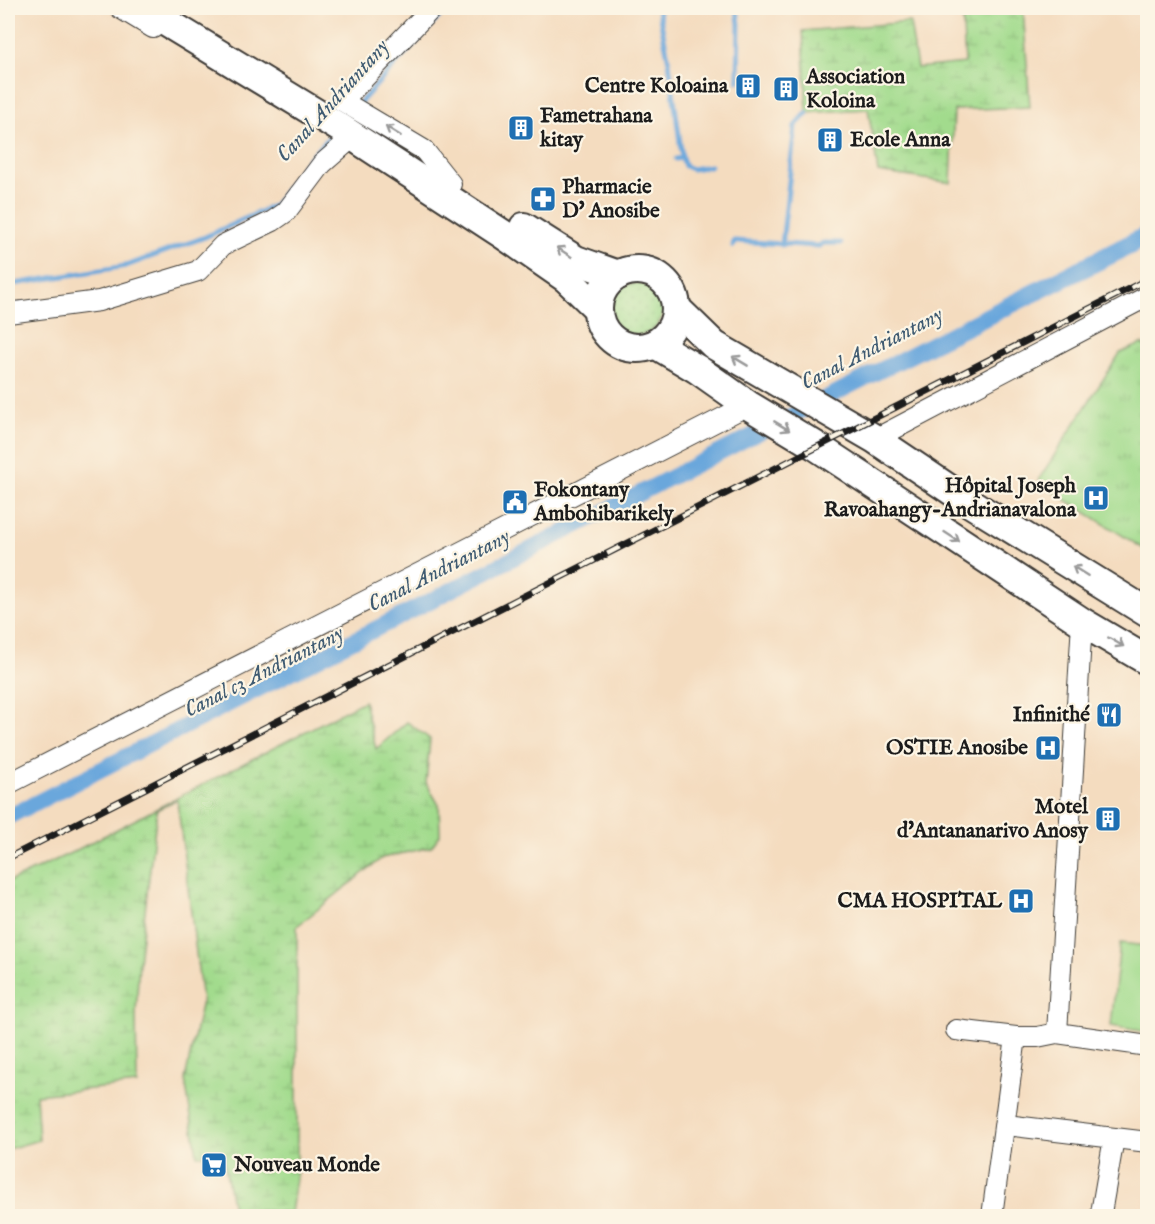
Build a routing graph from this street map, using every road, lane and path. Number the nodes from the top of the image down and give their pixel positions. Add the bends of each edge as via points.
1 (120, 8) edge
2 (142, 8) edge
3 (170, 8) edge
4 (432, 8) edge
5 (338, 122) junction
6 (447, 190) junction
7 (618, 275) junction
8 (1148, 296) edge
9 (597, 308) junction
10 (676, 308) junction
11 (8, 313) edge
12 (655, 344) junction
13 (748, 405) junction
14 (875, 439) junction
15 (1148, 613) edge
16 (1082, 622) junction
17 (1148, 661) edge
18 (8, 784) edge
19 (956, 1030) dead end
20 (1057, 1033) junction
21 (1016, 1037) junction
22 (1148, 1046) edge
23 (1006, 1125) junction
24 (1114, 1138) junction
25 (1148, 1142) edge
26 (1101, 1213) dead end
27 (992, 1216) edge

1 - 5 street
2 - 5 main road
3 - 5 main road
4 - 5 street
5 - 6 main road
5 - 11 street via 322,164 286,212 223,245 198,271 99,301
7 -> 6 main road via 576,260 514,220
6 - 9 main road via 566,278
7 - 9 main road via 603,289
7 - 10 main road via 632,270 658,276 673,295
8 - 14 street
9 - 12 main road via 603,327 616,343 638,349
10 - 12 main road via 671,329
14 -> 10 main road via 714,345
12 - 13 main road
13 -> 16 main road
13 - 18 street
15 -> 14 main road
16 -> 17 main road
16 - 20 street
19 - 21 street
20 - 21 street
20 - 22 street
21 - 23 street
23 - 24 street
23 - 27 street
24 - 25 street
24 - 26 street

